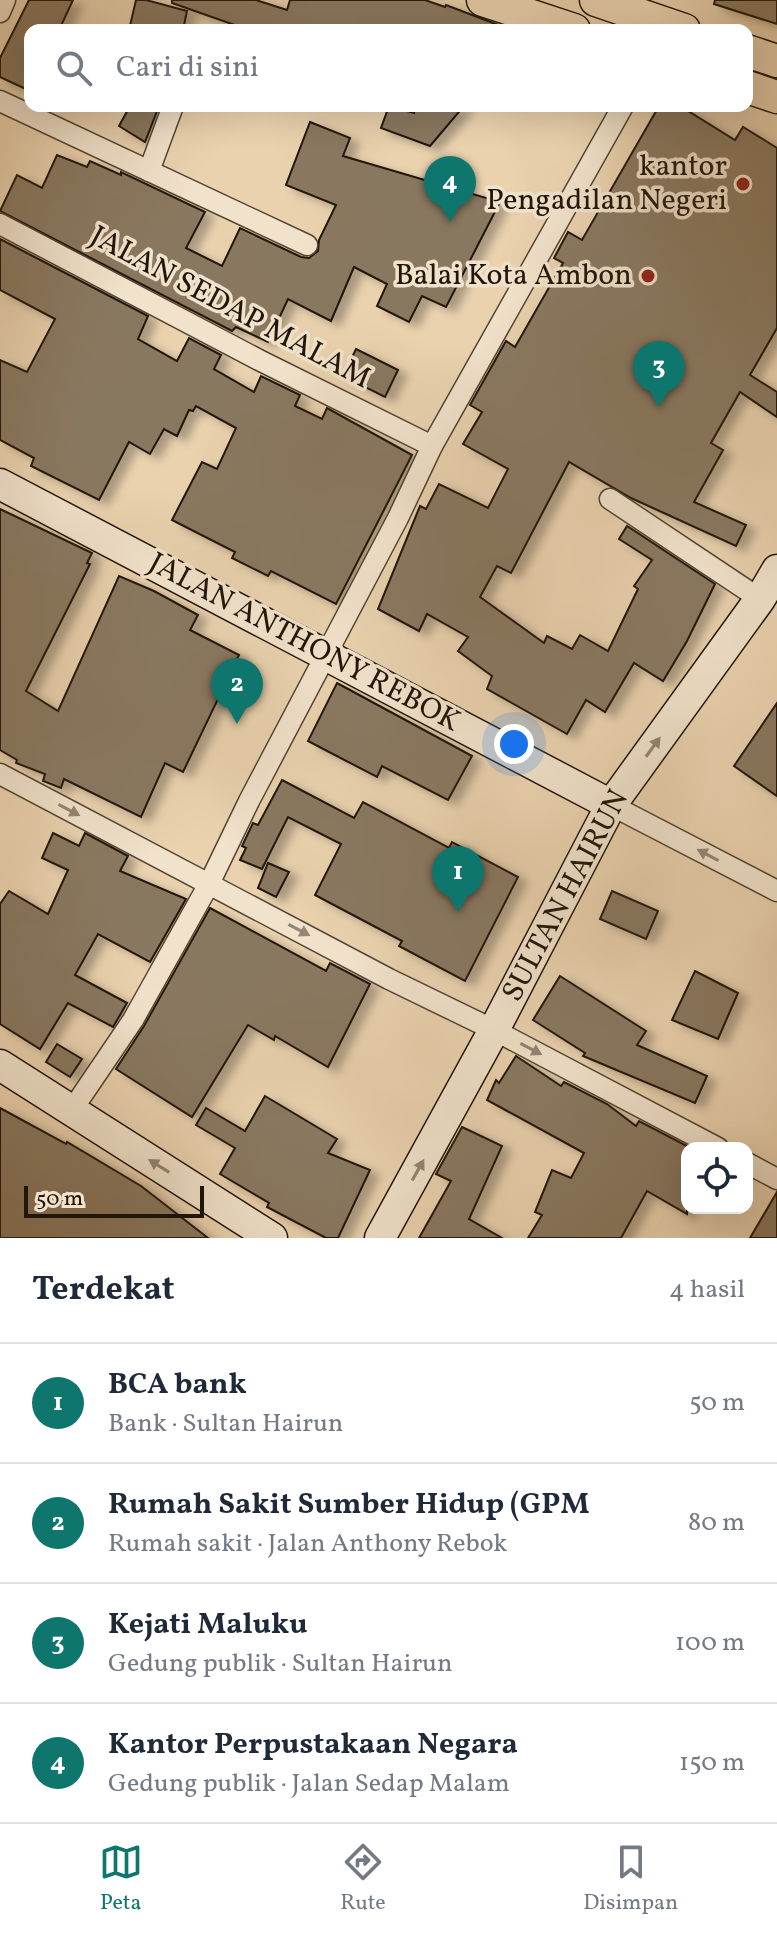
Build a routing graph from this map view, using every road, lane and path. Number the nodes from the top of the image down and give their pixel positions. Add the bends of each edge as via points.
1 (5, 0) edge
2 (483, 0) edge
3 (596, 0) edge
4 (0, 12) edge
5 (556, 24) edge
6 (666, 24) edge
7 (753, 53) edge
8 (777, 61) edge
9 (753, 89) edge
10 (777, 97) edge
11 (0, 101) edge
12 (171, 112) edge
13 (620, 112) edge
14 (149, 171) junction
15 (0, 224) edge
16 (307, 245) dead end
17 (432, 446) junction
18 (0, 484) edge
19 (610, 499) dead end
20 (771, 585) edge
21 (328, 655) junction
22 (0, 774) edge
23 (611, 805) junction
24 (209, 884) junction
25 (777, 891) edge
26 (494, 1030) junction
27 (0, 1065) edge
28 (72, 1110) junction
29 (707, 1142) edge
30 (753, 1166) edge
31 (777, 1179) edge
32 (272, 1238) edge
33 (380, 1238) edge

1 - 4 street
2 - 5 main road
3 - 6 main road
7 - 8 main road
9 - 10 main road
11 - 14 street
12 - 14 street
13 - 17 street
14 - 16 street
15 - 17 street, JALAN SEDAP MALAM
17 - 21 street
18 - 21 street, JALAN ANTHONY REBOK
19 - 20 street
23 -> 20 street, SULTAN HAIRUN
21 - 23 street, JALAN ANTHONY REBOK
21 - 24 street
22 -> 24 street
25 -> 23 street, JALAN ANTHONY REBOK
23 - 26 street, SULTAN HAIRUN
24 -> 26 street
24 - 28 street via 133,1020
26 -> 29 street
33 -> 26 street, SULTAN HAIRUN
27 - 28 street
32 -> 28 street
30 - 31 street

